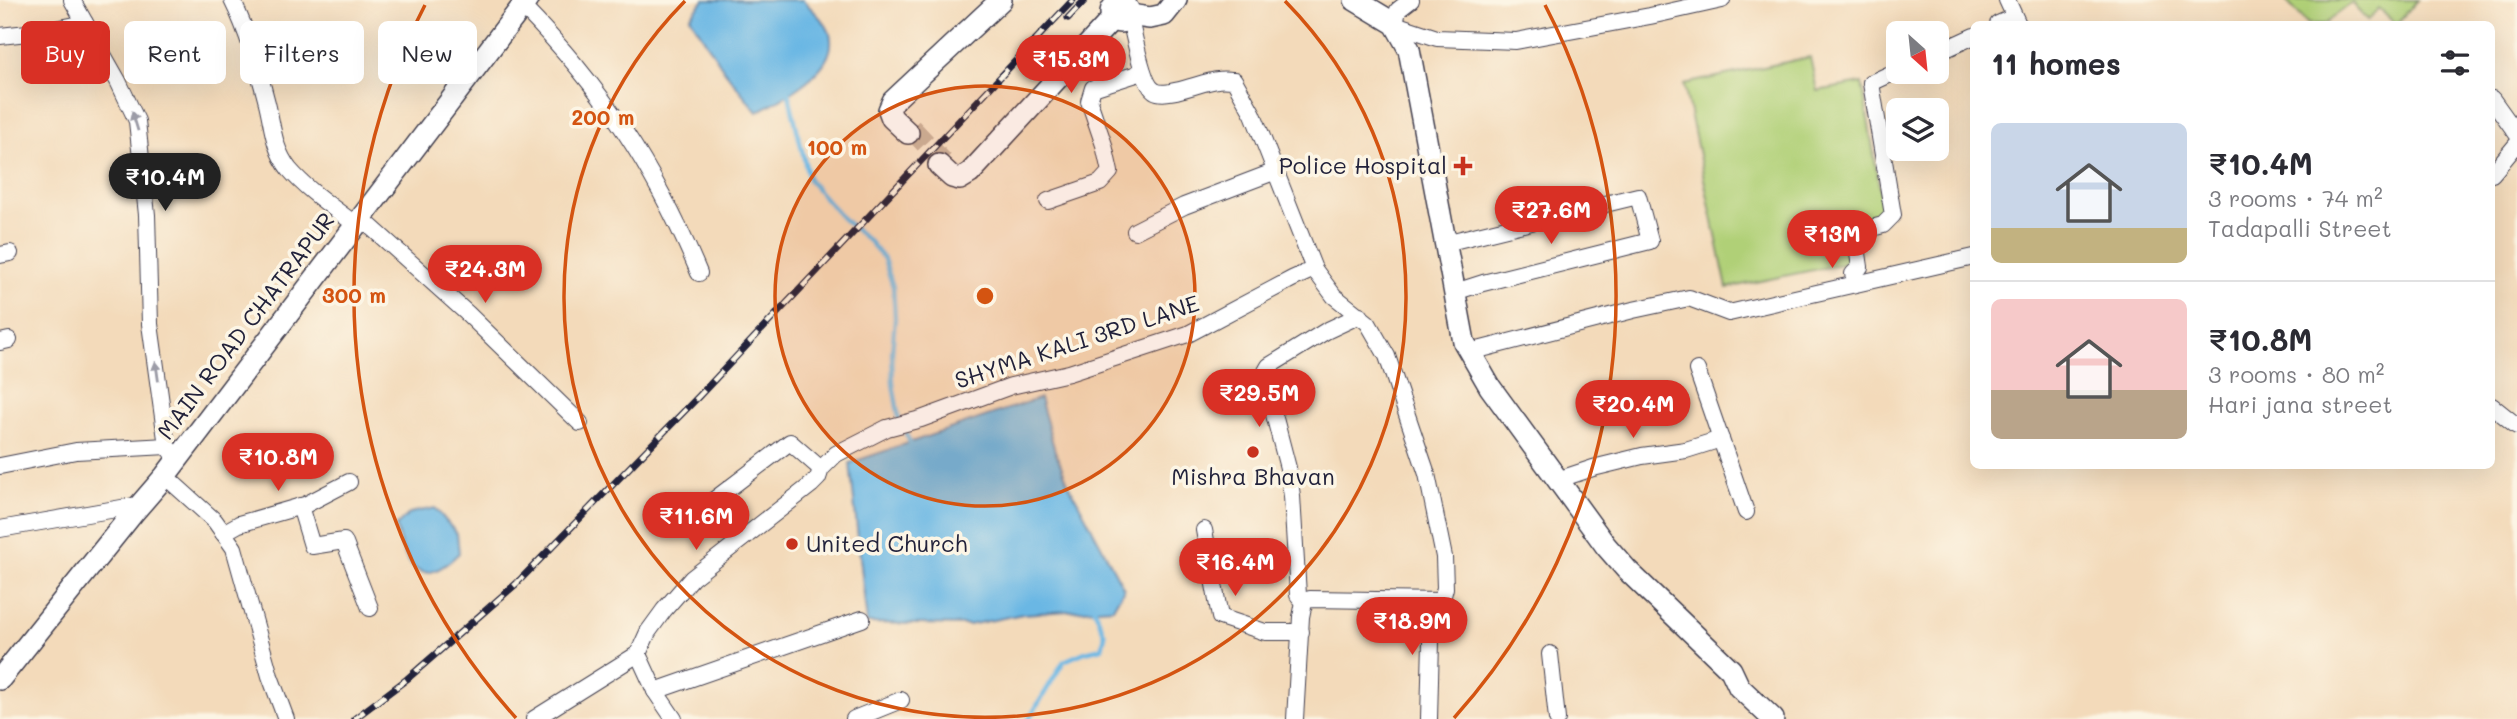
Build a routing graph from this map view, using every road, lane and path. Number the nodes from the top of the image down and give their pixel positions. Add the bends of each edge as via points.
1 (72, 0) edge
2 (232, 0) edge
3 (1001, 0) edge
4 (1010, 0) edge
5 (1175, 0) edge
6 (1355, 0) edge
7 (1410, 0) edge
8 (1721, 0) edge
9 (2007, 0) edge
10 (518, 5) edge
11 (1648, 8) edge
12 (1118, 15) junction
13 (84, 21) edge
14 (2016, 21) edge
15 (1395, 24) junction
16 (21, 34) edge
17 (0, 37) edge
18 (1970, 38) edge
19 (1950, 47) edge
20 (110, 66) edge
21 (1143, 72) junction
22 (1886, 76) edge
23 (2495, 103) edge
24 (2517, 134) edge
25 (2517, 144) edge
26 (941, 163) tunnel mouth
27 (2495, 170) edge
28 (1276, 171) junction
29 (1048, 201) dead end
30 (358, 222) junction
31 (1135, 231) dead end
32 (1445, 243) junction
33 (1970, 258) edge
34 (1314, 269) junction
35 (698, 273) dead end
36 (1853, 274) dead end
37 (1455, 292) junction
38 (1360, 315) junction
39 (1470, 352) junction
40 (1697, 370) dead end
41 (2495, 408) edge
42 (2514, 417) edge
43 (580, 423) dead end
44 (1721, 439) junction
45 (169, 461) junction
46 (0, 466) edge
47 (821, 469) junction
48 (1557, 480) junction
49 (349, 482) dead end
50 (710, 503) dead end
51 (139, 505) junction
52 (300, 506) junction
53 (1746, 512) dead end
54 (0, 529) edge
55 (1204, 530) dead end
56 (223, 533) junction
57 (1442, 601) junction
58 (1304, 602) junction
59 (370, 608) dead end
60 (862, 619) dead end
61 (1301, 632) junction
62 (638, 654) junction
63 (1550, 654) dead end
64 (0, 679) edge
65 (655, 691) junction
66 (901, 700) dead end
67 (286, 719) edge
68 (534, 719) edge
69 (674, 719) edge
70 (853, 719) edge
71 (1295, 719) edge
72 (1429, 719) edge
73 (1557, 719) edge
74 (1773, 719) edge

1 - 13 street
2 - 30 street via 260,78 279,152 290,170
3 - 4 street via 893,101 892,118 909,130 895,110 897,105
5 - 12 street via 1164,15
6 - 15 street
7 - 15 street via 1398,10
8 - 11 street
9 - 14 street
10 - 30 street, MAIN ROAD CHATRAPUR
10 - 35 street via 561,45 634,143 680,228
11 - 15 street via 1516,41 1437,37
12 - 21 street
12 - 26 street via 970,173 952,177
15 - 32 street via 1409,48 1416,77
16 - 17 street
18 - 19 street
45 -> 20 street via 150,324 147,215 137,121
21 - 28 street via 1149,86 1164,93 1219,79 1234,80
21 - 29 street via 1093,88 1089,101 1110,172 1100,183
22 - 36 street via 1871,83 1893,215 1883,225 1861,231 1856,240 1860,267
23 - 24 street
25 - 27 street
28 - 31 street via 1184,206
28 - 34 street
30 - 43 street via 468,314
30 - 45 street, MAIN ROAD CHATRAPUR
32 - 37 street
32 - 37 street via 1637,196 1650,241
33 - 39 street via 1729,313 1689,298
34 - 38 street via 1334,296
34 - 47 street, SHYMA KALI 3RD LANE via 1188,334 887,428 836,454
37 - 39 street
38 - 57 street via 1387,356 1427,474 1444,557
38 - 58 street via 1325,331 1265,373 1288,468 1298,595
39 - 48 street
40 - 44 street
41 - 42 street
44 - 48 street
44 - 53 street
45 - 46 street via 76,451
45 - 51 street, MAIN ROAD CHATRAPUR
45 - 56 street
47 - 50 street via 790,442
47 - 62 street, SHYMA KALI 3RD LANE via 811,485 692,578 648,632
48 - 74 street via 1627,570 1731,670 1739,687
49 - 52 street
51 - 54 street
51 - 64 street, MAIN ROAD CHATRAPUR
52 - 56 street
52 - 59 street via 312,546 344,541
55 - 61 street via 1220,617 1265,632
56 - 67 street via 234,548
57 - 58 street
57 - 72 street via 1431,641
58 - 61 street
60 - 65 street
61 - 71 street
62 - 65 street
62 - 68 street
63 - 73 street
65 - 69 street
66 - 70 street

